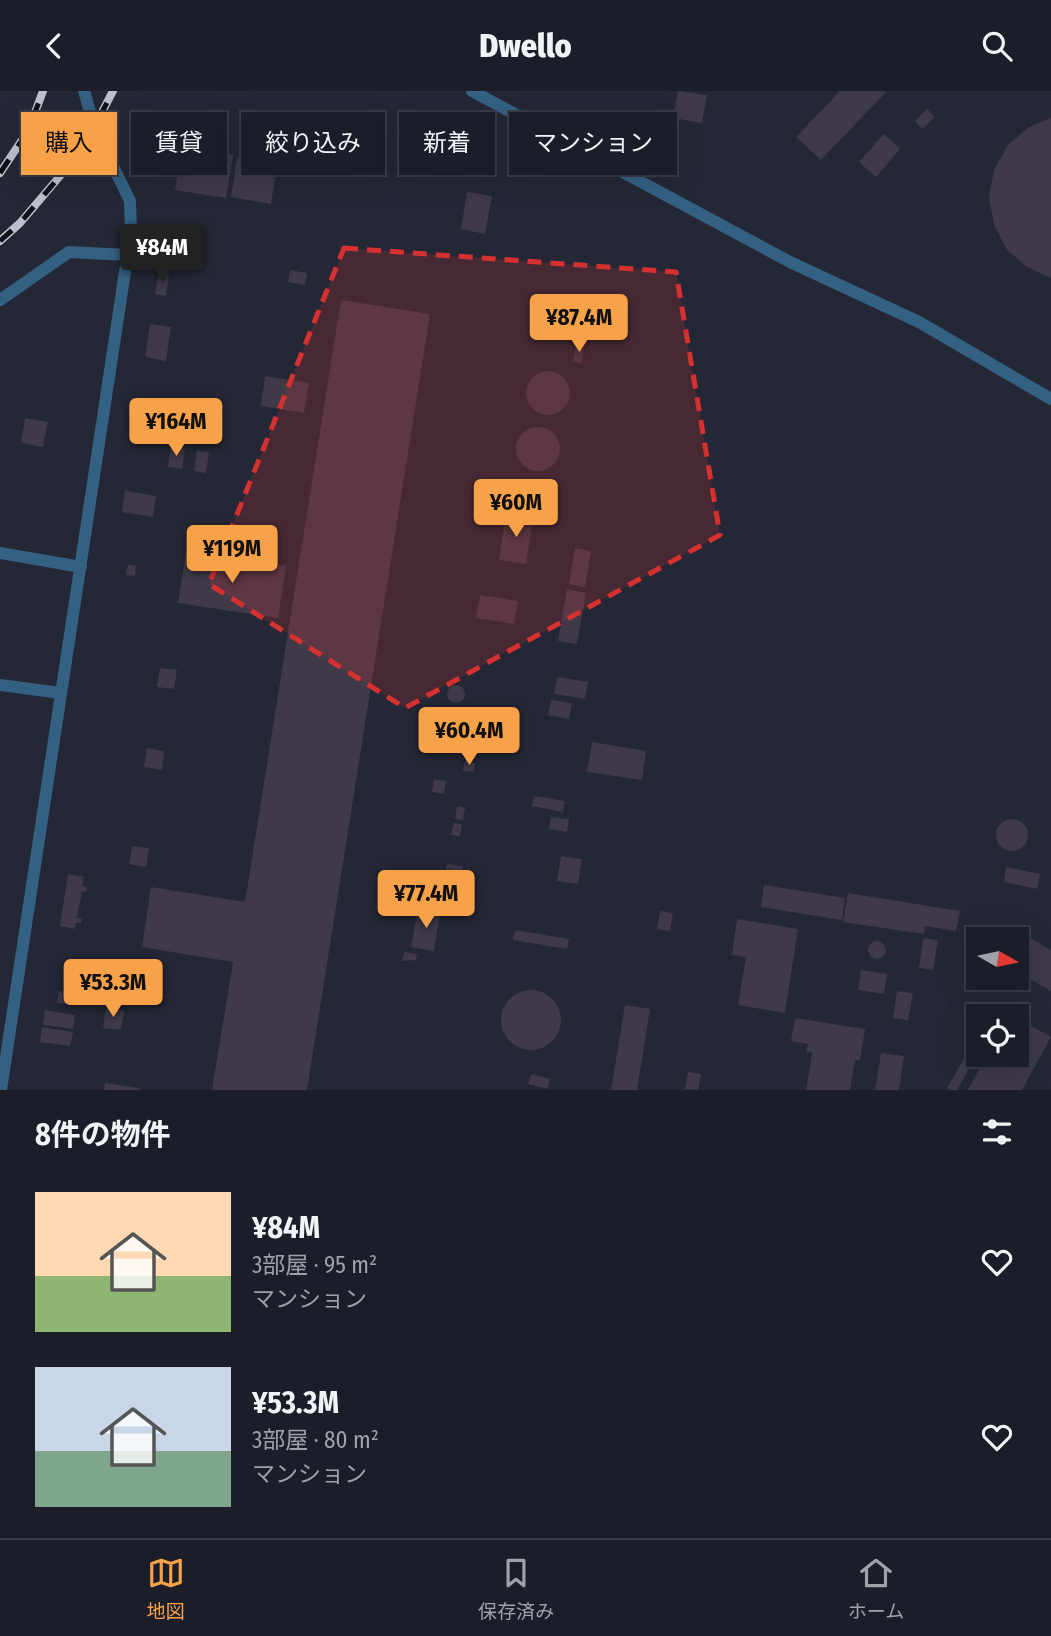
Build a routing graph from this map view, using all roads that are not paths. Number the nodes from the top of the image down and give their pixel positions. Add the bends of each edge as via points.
1 (84, 91) edge
2 (472, 91) edge
3 (127, 254) junction
4 (0, 300) edge
5 (1051, 399) edge
6 (0, 553) edge
7 (81, 567) junction
8 (0, 685) edge
9 (61, 693) junction
10 (1, 1090) edge

1 - 3 lane via 95,129 130,201
2 - 5 lane via 790,262 919,322
3 - 4 lane via 69,251
3 - 7 lane
6 - 7 lane
7 - 9 lane
8 - 9 lane
9 - 10 lane

